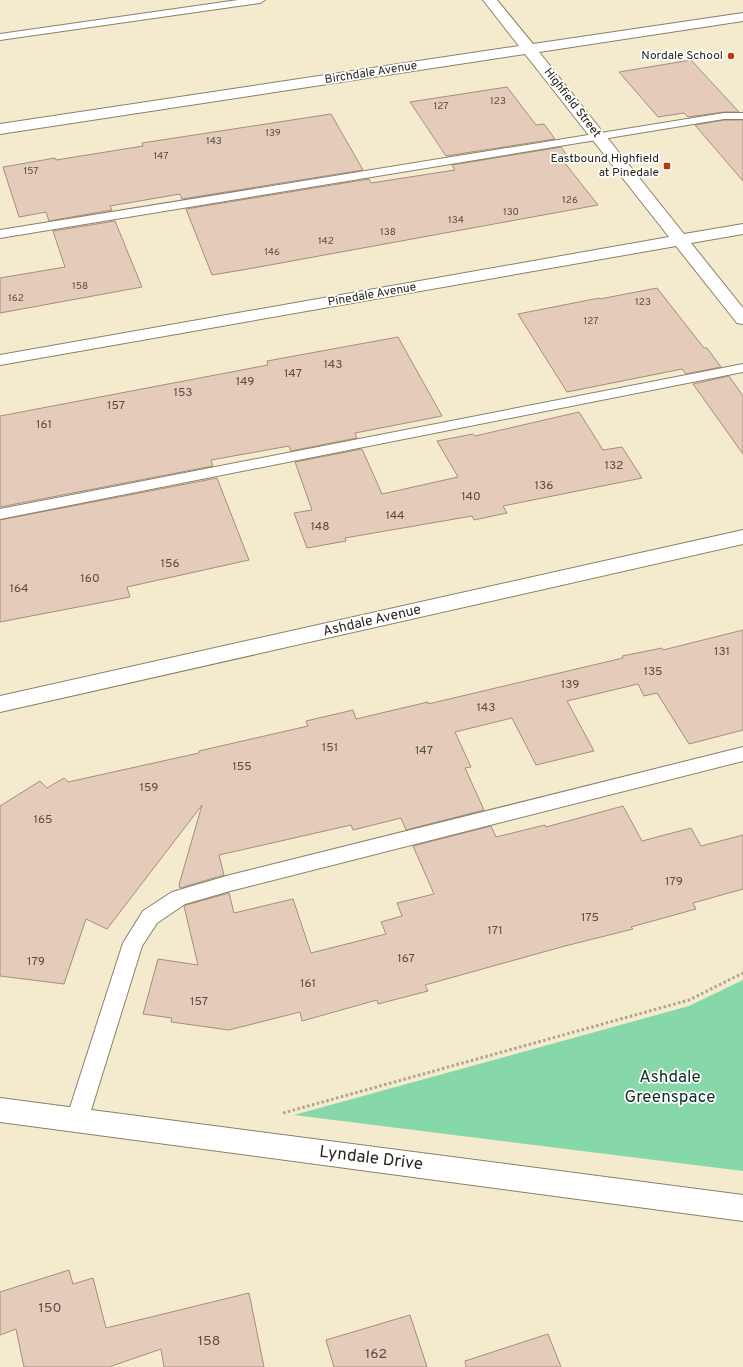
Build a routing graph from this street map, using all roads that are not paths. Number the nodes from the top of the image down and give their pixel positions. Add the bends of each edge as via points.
1 (260, 0) edge
2 (490, 0) edge
3 (743, 17) edge
4 (0, 36) edge
5 (530, 49) junction
6 (743, 116) edge
7 (0, 129) edge
8 (598, 137) junction
9 (743, 229) edge
10 (0, 234) edge
11 (681, 241) junction
12 (743, 319) edge
13 (0, 360) edge
14 (743, 368) edge
15 (0, 514) edge
16 (743, 537) edge
17 (0, 704) edge
18 (743, 754) edge
19 (0, 1110) edge
20 (77, 1120) junction
21 (743, 1208) edge

1 - 4 lane
2 - 5 street, Highfield Street
3 - 5 street, Birchdale Avenue
5 - 7 street, Birchdale Avenue
5 - 8 street, Highfield Street
6 - 8 lane via 724,116
8 - 10 lane
8 - 11 street, Highfield Street
9 - 11 street, Pinedale Avenue
11 - 12 street, Highfield Street
11 - 13 street, Pinedale Avenue
14 - 15 lane
16 - 17 street, Ashdale Avenue
18 - 20 lane via 179,898 150,917 133,942
19 - 20 street, Lyndale Drive
20 - 21 street, Lyndale Drive

